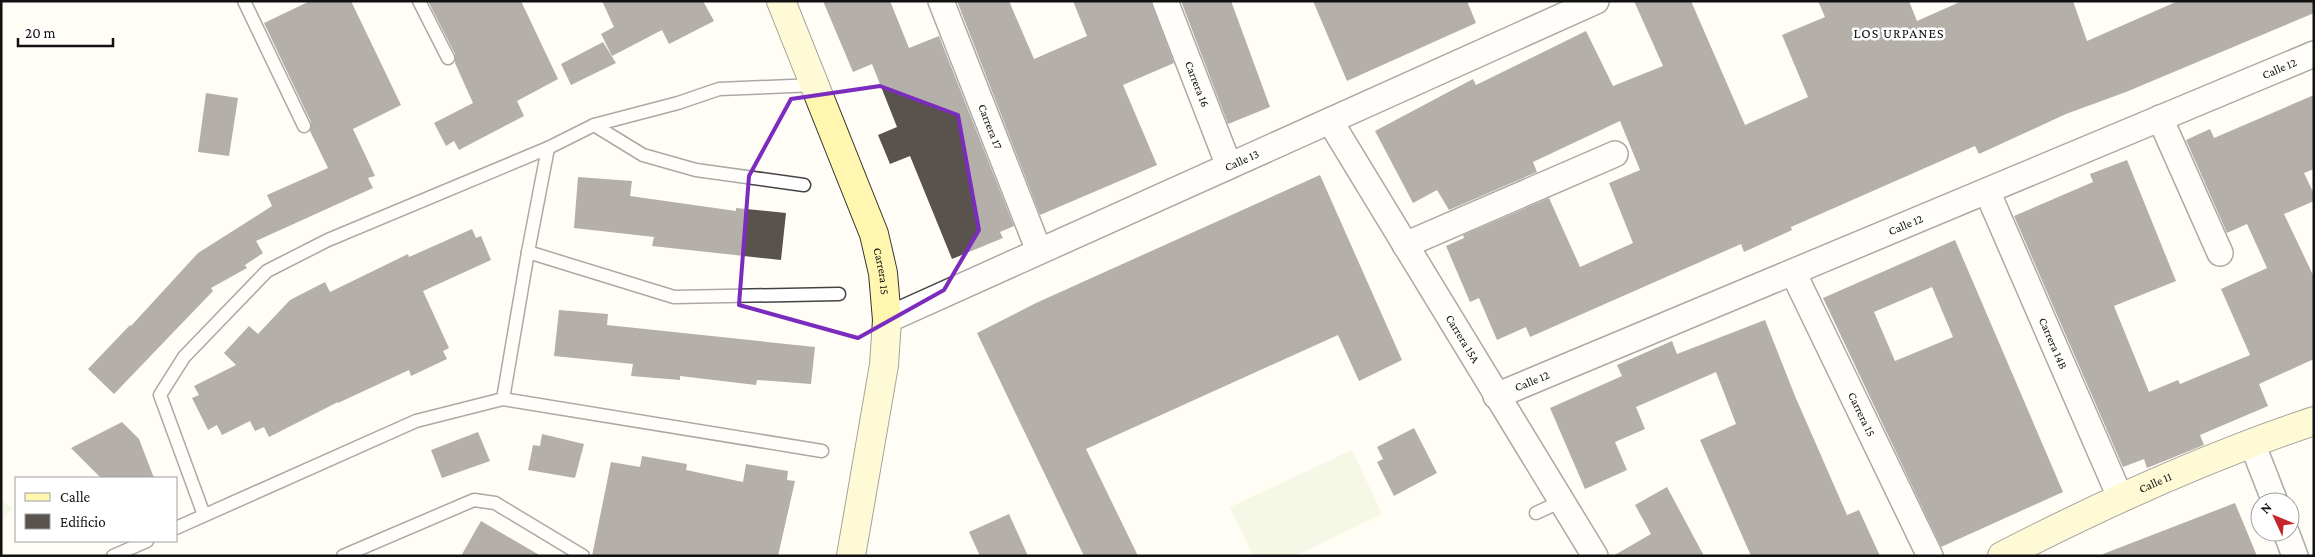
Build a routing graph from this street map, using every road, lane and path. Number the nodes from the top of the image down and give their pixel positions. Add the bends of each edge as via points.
1 (244, 1) edge
2 (419, 1) edge
3 (781, 1) edge
4 (941, 1) edge
5 (1165, 1) edge
6 (1596, 1) edge
7 (2314, 54) edge
8 (448, 58) dead end
9 (815, 85) junction
10 (2160, 118) junction
11 (1330, 122) junction
12 (594, 125) junction
13 (304, 126) dead end
14 (548, 148) junction
15 (1615, 154) dead end
16 (1229, 166) junction
17 (804, 184) dead end
18 (1986, 191) junction
19 (1405, 245) junction
20 (1039, 251) junction
21 (528, 252) junction
22 (2220, 253) dead end
23 (1793, 272) junction
24 (839, 294) dead end
25 (887, 320) junction
26 (1496, 396) junction
27 (503, 399) junction
28 (2314, 421) edge
29 (2252, 443) junction
30 (822, 451) dead end
31 (2271, 492) edge
32 (2120, 497) junction
33 (1562, 501) junction
34 (1536, 513) dead end
35 (204, 515) junction
36 (178, 527) edge
37 (145, 542) edge
38 (2290, 542) edge
39 (2034, 548) edge
40 (113, 556) edge
41 (343, 556) edge
42 (583, 556) edge
43 (851, 556) edge
44 (1595, 556) edge
45 (1930, 556) edge
46 (2002, 556) edge
47 (2295, 556) edge

1 - 13 lane
2 - 8 lane
3 - 9 street, Carrera 15
4 - 20 street, Carrera 17
5 - 16 street, Carrera 16
6 - 11 street, Calle 13
7 - 10 street, Calle 12
9 - 12 lane via 718,89
9 - 25 street, Carrera 15 via 874,234 883,273
10 - 18 street, Calle 12
10 - 22 street
11 - 16 street, Calle 13
11 - 19 street, Carrera 15A
12 - 14 lane
12 - 17 lane via 652,158 696,170
14 - 21 lane
14 - 35 lane via 328,240 268,271 184,357 160,395
15 - 19 street
16 - 20 street, Calle 13
18 - 23 street, Calle 12
18 - 32 street, Carrera 14B
19 - 26 street, Carrera 15A
20 - 25 street, Calle 13
21 - 24 lane via 674,296
21 - 27 lane
23 - 26 street, Calle 12
23 - 45 street, Carrera 15
25 - 43 street, Carrera 15 via 884,364
26 - 33 street, Carrera 15A
27 - 30 lane
27 - 35 lane via 416,420
28 - 29 street, Calle 11
29 - 31 street
29 - 32 street, Calle 11
32 - 39 street, Calle 11
33 - 34 lane
33 - 44 street, Carrera 15A
35 - 36 lane
37 - 40 lane
38 - 47 street
39 - 46 street, Calle 11
41 - 42 lane via 474,500 495,503

